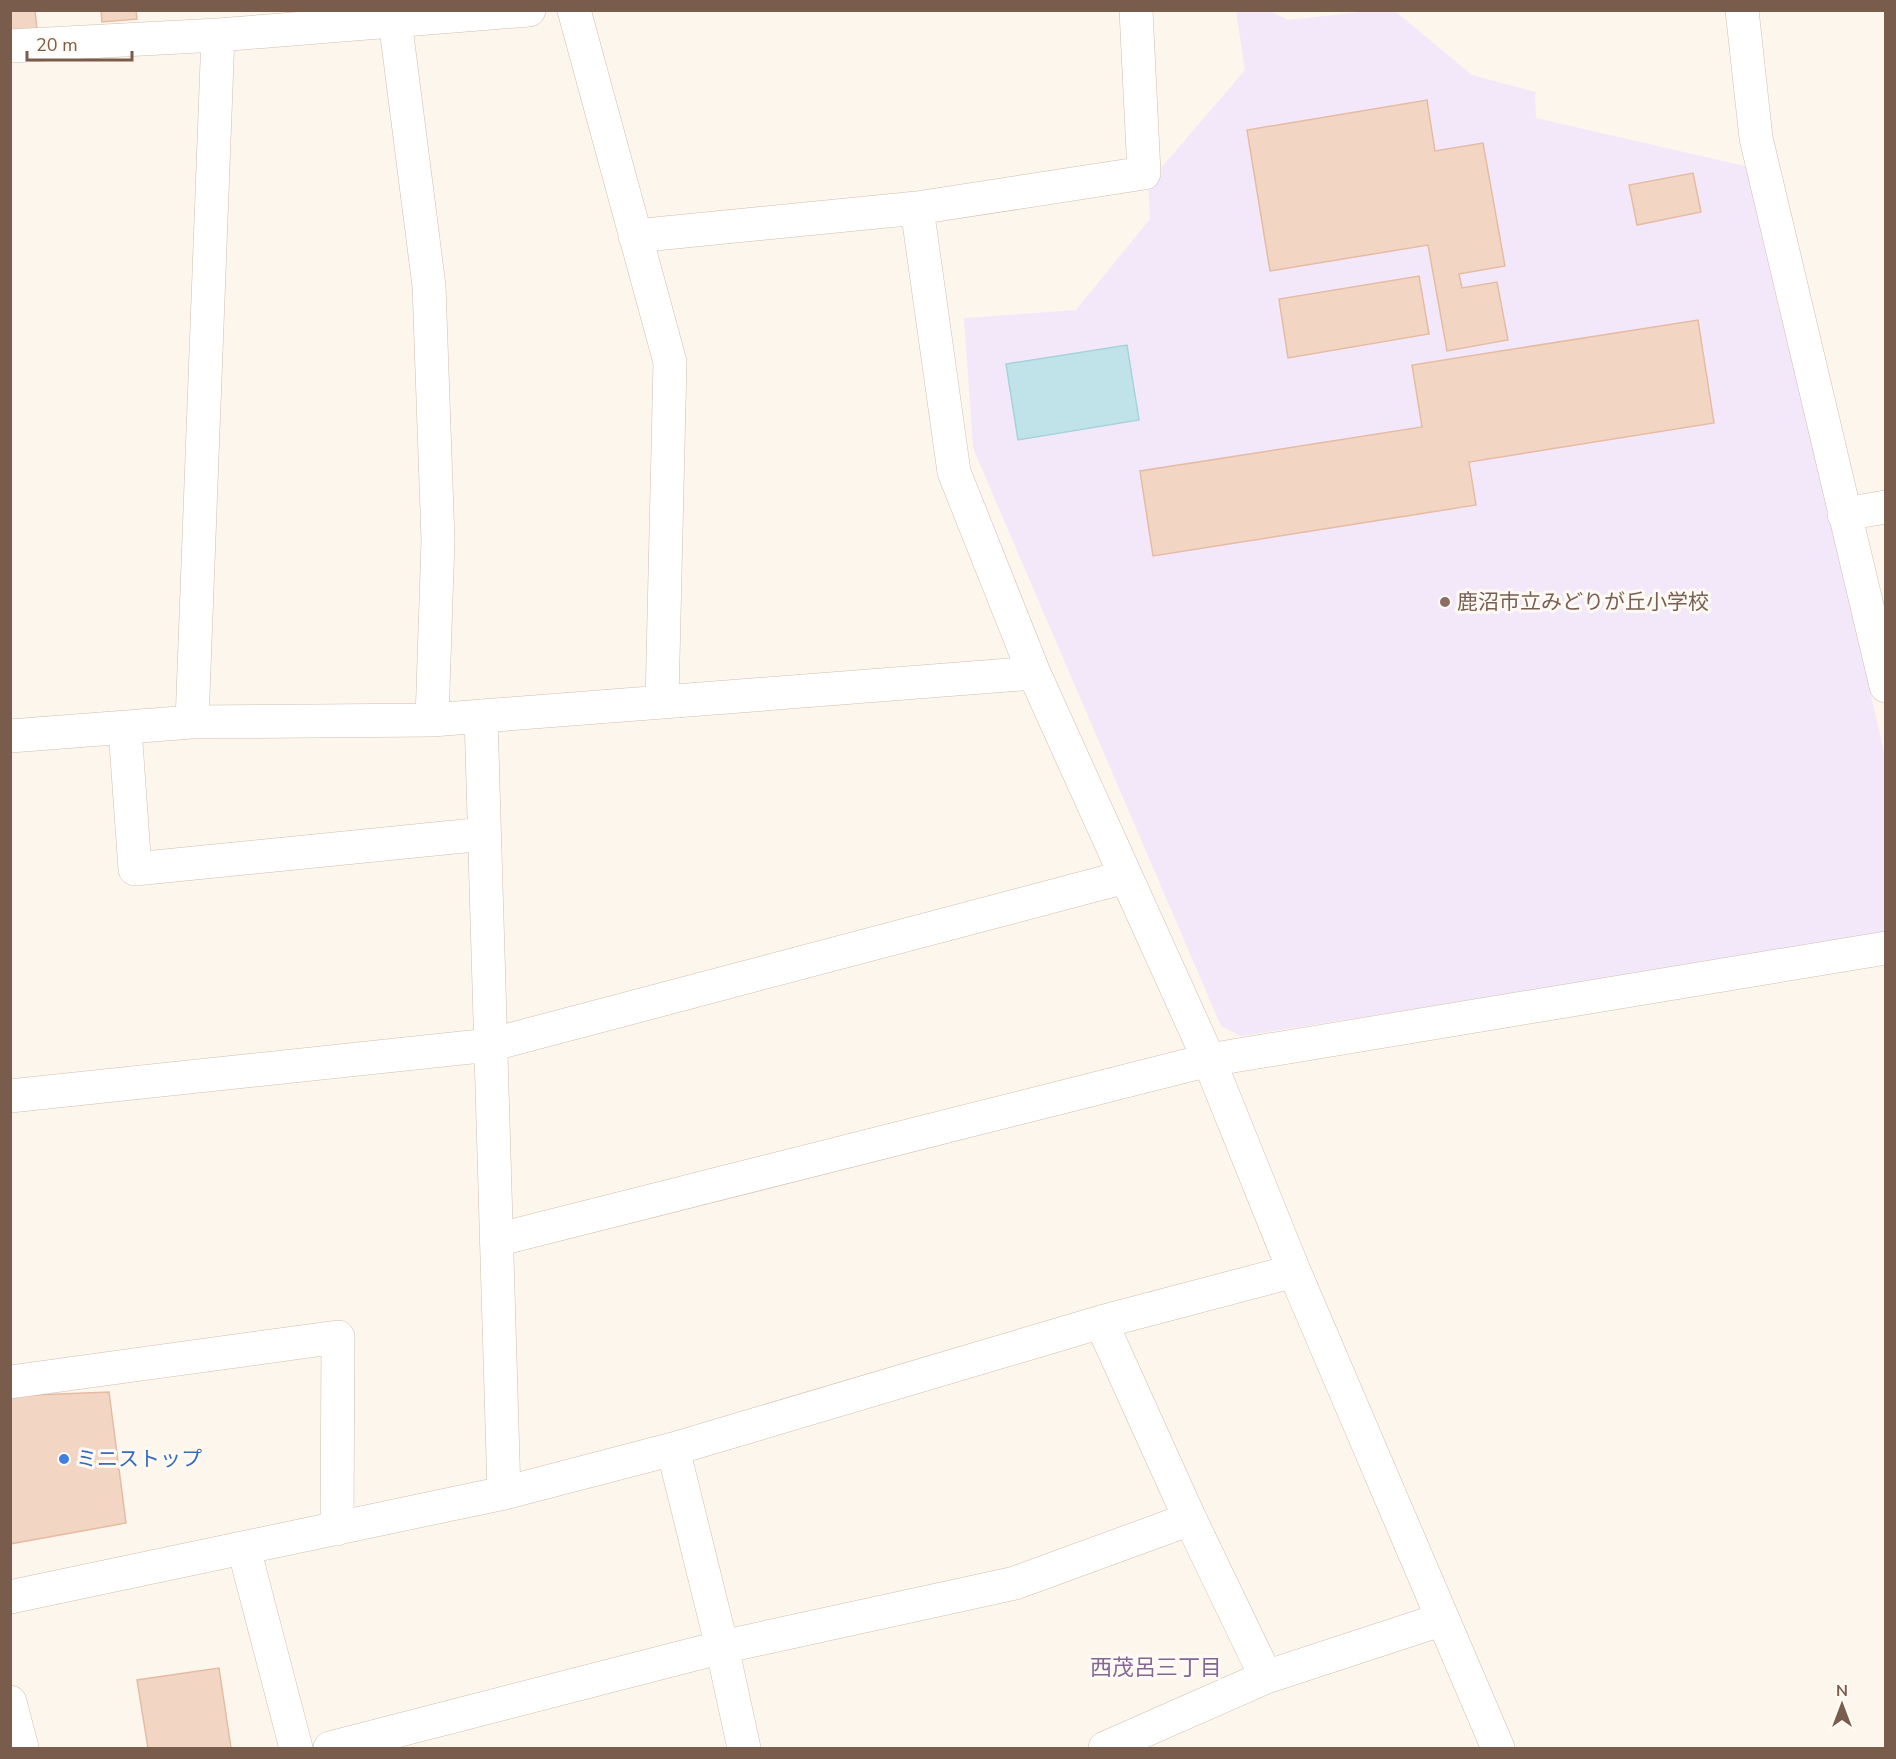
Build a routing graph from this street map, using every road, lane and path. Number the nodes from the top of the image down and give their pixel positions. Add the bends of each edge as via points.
1 (529, 10) edge
2 (574, 10) edge
3 (1136, 10) edge
4 (1742, 10) edge
5 (395, 20) junction
6 (218, 35) junction
7 (10, 46) edge
8 (917, 208) junction
9 (634, 236) junction
10 (1886, 507) edge
11 (1844, 514) junction
12 (1034, 673) junction
13 (1886, 686) edge
14 (662, 702) junction
15 (480, 716) junction
16 (432, 720) junction
17 (192, 723) junction
18 (125, 729) junction
19 (10, 736) edge
20 (484, 834) junction
21 (1125, 877) junction
22 (1886, 948) edge
23 (490, 1045) junction
24 (1209, 1060) junction
25 (10, 1096) edge
26 (496, 1240) junction
27 (1294, 1271) junction
28 (1101, 1322) junction
29 (10, 1382) edge
30 (673, 1449) junction
31 (504, 1493) junction
32 (1190, 1519) junction
33 (337, 1529) junction
34 (244, 1549) junction
35 (10, 1597) edge
36 (1443, 1619) junction
37 (722, 1647) junction
38 (1266, 1677) junction
39 (10, 1702) edge
40 (22, 1749) edge
41 (296, 1749) edge
42 (330, 1749) edge
43 (744, 1749) edge
44 (1105, 1749) edge
45 (1498, 1749) edge

1 - 5 street
2 - 9 street
3 - 8 street via 1144,172
4 - 11 street via 1756,138
5 - 6 street
5 - 16 street via 429,286 438,540
6 - 7 street
6 - 17 street
8 - 9 street
8 - 12 street via 954,472
9 - 14 street via 670,362
10 - 11 street
11 - 13 street
12 - 14 street
12 - 21 street
14 - 15 street
15 - 16 street
15 - 20 street
16 - 17 street
17 - 18 street
18 - 19 street
18 - 20 street via 135,869
20 - 23 street
21 - 23 street
21 - 24 street
22 - 24 street
23 - 25 street
23 - 26 street
24 - 26 street
24 - 27 street
26 - 31 street
27 - 28 street
27 - 36 street
28 - 30 street
28 - 32 street
29 - 33 street via 338,1337
30 - 31 street
30 - 37 street
31 - 33 street
32 - 37 street via 1016,1583
32 - 38 street
33 - 34 street
34 - 35 street
34 - 41 street
36 - 38 street
36 - 45 street
37 - 42 street
37 - 43 street
38 - 44 street
39 - 40 street

